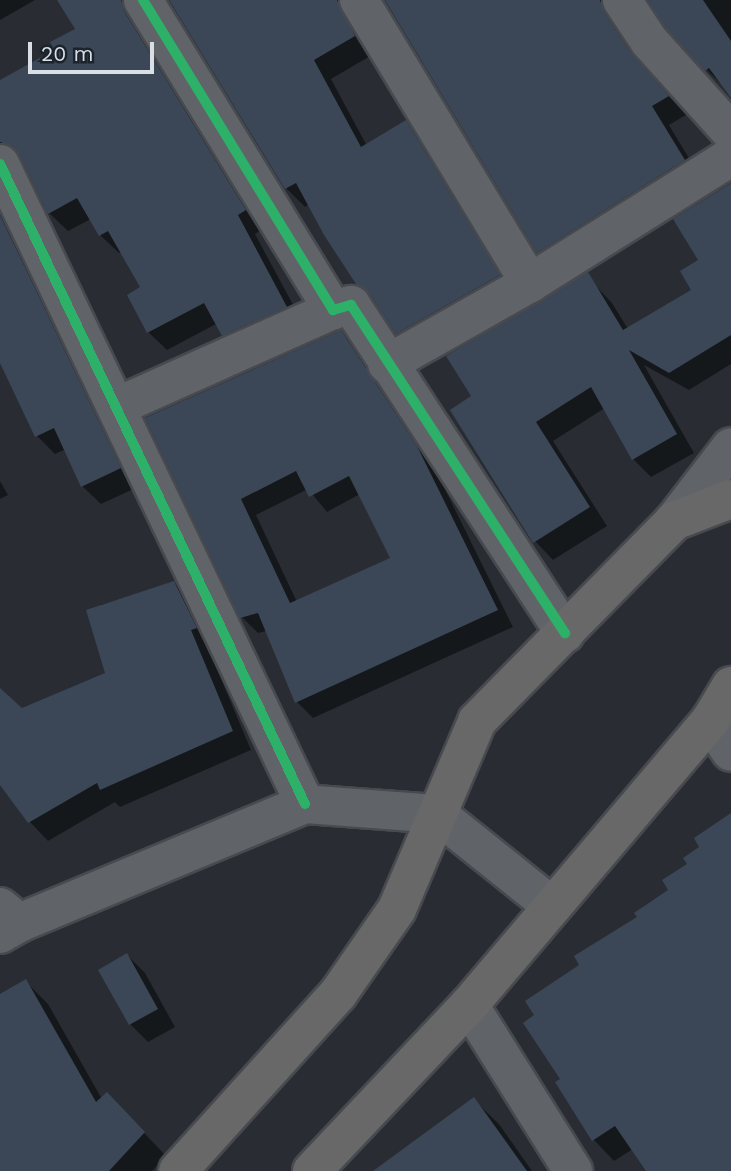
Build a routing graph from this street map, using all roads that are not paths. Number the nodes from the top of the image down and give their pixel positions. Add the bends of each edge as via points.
1 (143, 0) edge
2 (359, 0) edge
3 (622, 0) edge
4 (731, 131) edge
5 (731, 157) edge
6 (0, 164) edge
7 (530, 283) junction
8 (333, 310) junction
9 (387, 364) junction
10 (118, 406) junction
11 (731, 447) edge
12 (731, 499) edge
13 (674, 521) junction
14 (565, 633) junction
15 (731, 686) edge
16 (710, 721) junction
17 (731, 752) edge
18 (305, 804) junction
19 (437, 814) junction
20 (552, 906) junction
21 (6, 921) edge
22 (469, 1005) junction
23 (178, 1171) edge
24 (312, 1171) edge
25 (573, 1171) edge

1 - 8 street
2 - 7 street
3 - 4 street via 649,41
5 - 7 street
6 - 10 street
7 - 9 street
8 - 9 street via 351,305
8 - 10 street
9 - 14 street
10 - 18 street
11 - 13 street
12 - 13 main road
13 - 14 main road
14 - 19 main road via 477,721
15 - 16 main road
16 - 17 street
16 - 20 main road
18 - 19 street
18 - 21 street
19 - 20 street
19 - 23 main road via 397,908 338,994
20 - 22 main road
22 - 24 main road
22 - 25 street

